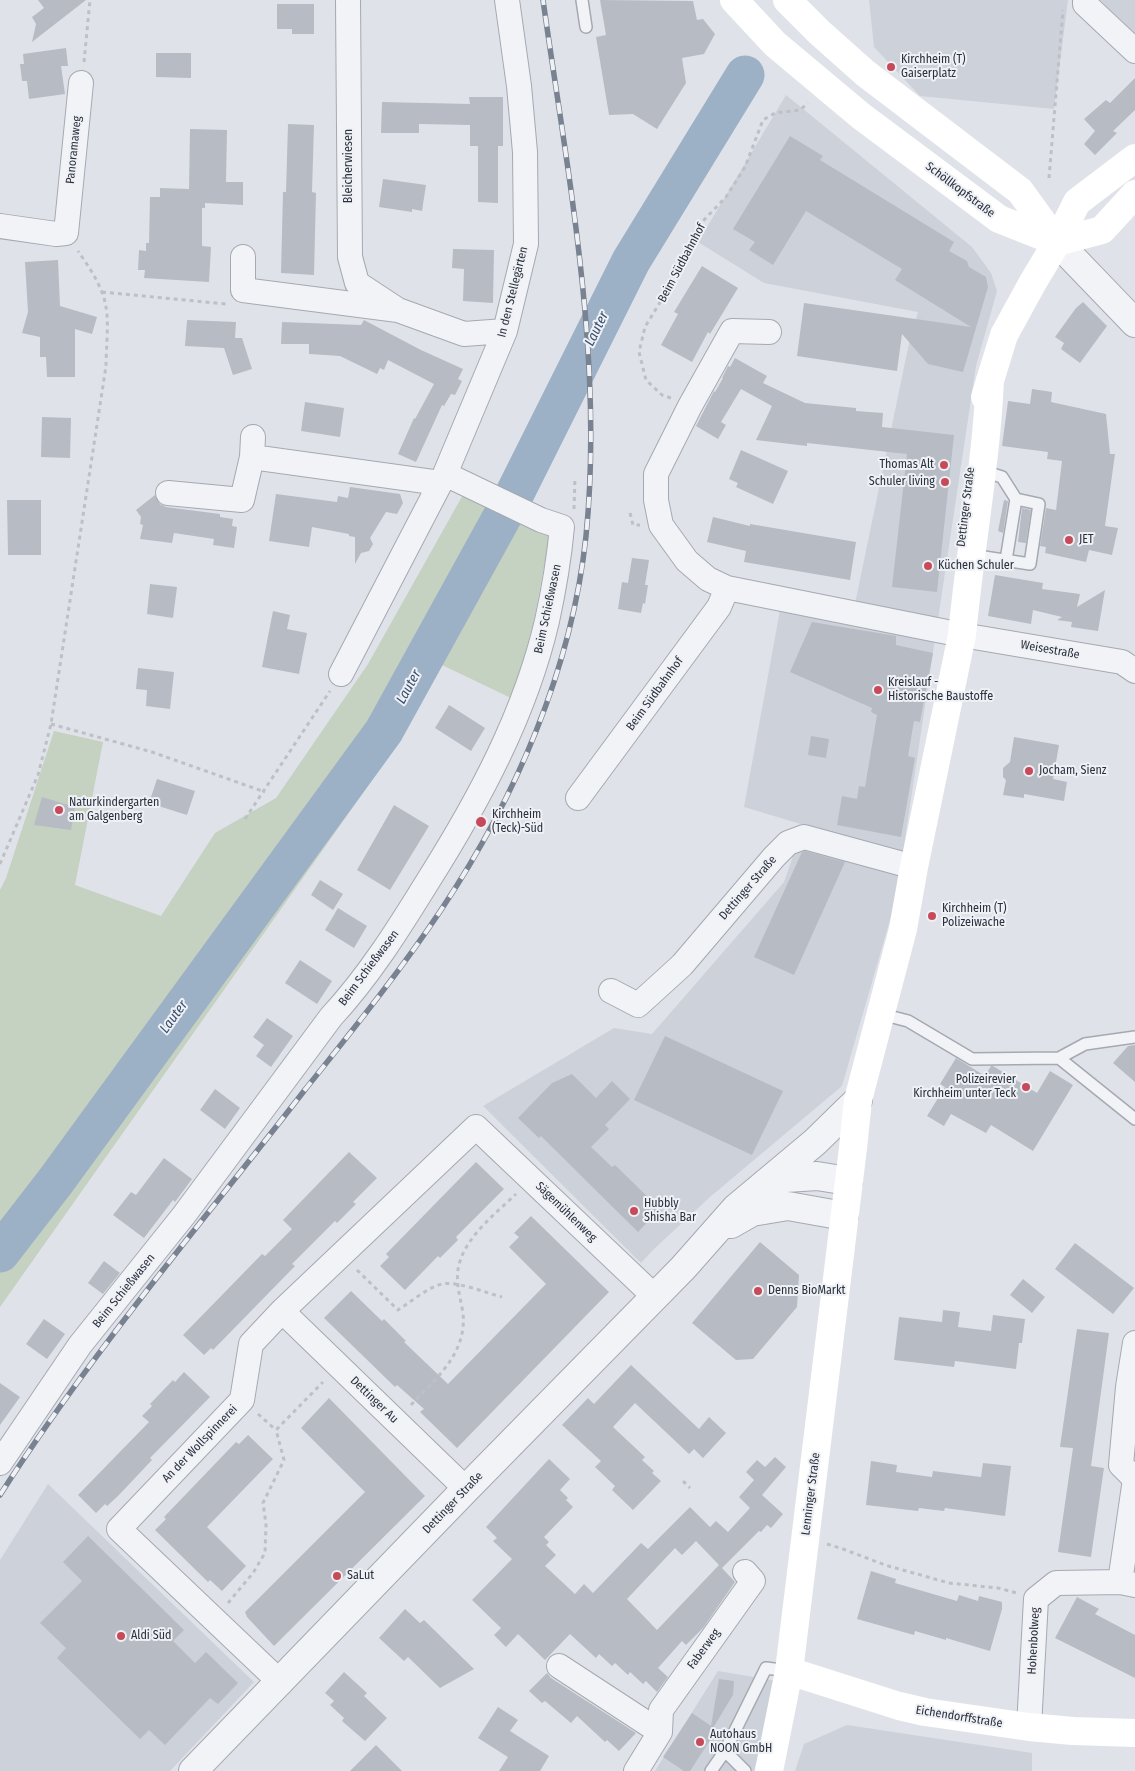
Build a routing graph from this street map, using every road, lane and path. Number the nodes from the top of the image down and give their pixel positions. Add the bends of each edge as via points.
1 (90, 0) edge
2 (348, 0) edge
3 (507, 0) edge
4 (582, 0) edge
5 (734, 0) edge
6 (787, 0) edge
7 (1085, 2) edge
8 (586, 27) dead end
9 (1135, 51) edge
10 (81, 83) joint
11 (826, 86) junction
12 (1135, 158) edge
13 (1049, 178) dead end
14 (1135, 194) edge
15 (0, 226) edge
16 (66, 233) junction
17 (1057, 242) junction
18 (243, 257) dead end
19 (102, 292) junction
20 (226, 304) dead end
21 (398, 310) junction
22 (1135, 324) edge
23 (505, 331) junction
24 (769, 332) dead end
25 (990, 380) junction
26 (690, 406) junction
27 (982, 471) junction
28 (575, 477) dead end
29 (442, 479) junction
30 (168, 493) dead end
31 (1016, 499) junction
32 (574, 506) dead end
33 (971, 555) junction
34 (1006, 560) junction
35 (727, 588) junction
36 (962, 635) junction
37 (1135, 671) edge
38 (341, 674) joint
39 (51, 724) junction
40 (265, 792) junction
41 (578, 798) dead end
42 (246, 819) dead end
43 (0, 864) edge
44 (914, 867) junction
45 (611, 992) dead end
46 (881, 1014) junction
47 (1135, 1037) edge
48 (1059, 1058) junction
49 (858, 1100) junction
50 (1135, 1120) edge
51 (476, 1127) joint
52 (529, 1177) junction
53 (848, 1181) junction
54 (763, 1187) junction
55 (844, 1216) junction
56 (713, 1234) junction
57 (340, 1254) junction
58 (457, 1285) junction
59 (502, 1297) dead end
60 (655, 1297) junction
61 (282, 1311) junction
62 (1135, 1343) edge
63 (339, 1366) junction
64 (396, 1420) junction
65 (0, 1463) edge
66 (683, 1482) dead end
67 (1134, 1486) edge
68 (690, 1488) dead end
69 (466, 1489) junction
70 (843, 1549) dead end
71 (744, 1572) dead end
72 (1127, 1583) edge
73 (1036, 1599) junction
74 (214, 1618) junction
75 (559, 1666) dead end
76 (789, 1672) junction
77 (281, 1682) junction
78 (1029, 1727) junction
79 (660, 1732) junction
80 (1135, 1733) edge
81 (725, 1751) junction
82 (193, 1771) edge
83 (636, 1771) edge
84 (711, 1771) edge
85 (745, 1771) edge
86 (769, 1771) edge

1 - 10 path
2 - 21 street, Bleicherwiesen via 350,257 357,283
3 - 23 street, In den Stellegärten via 526,152 526,244
4 - 8 lane
5 - 11 main road, Schöllkopfstraße via 775,44
6 - 17 main road via 865,73 1020,191
7 - 9 street
7 - 13 path via 1062,10
10 - 16 street, Panoramaweg
11 - 17 main road, Schöllkopfstraße via 861,116 1000,219
11 - 26 path, Beim Südbahnhof via 800,110 775,113 763,120 745,167 726,197 701,223 679,270 645,327 639,352 646,380 662,395
12 - 17 main road, Dettinger Straße via 1077,202
14 - 17 main road via 1102,230
15 - 16 street
16 - 19 path
17 - 22 street
17 - 25 main road, Dettinger Straße via 1004,335
18 - 21 street, Bleicherwiesen via 243,290
19 - 20 path
19 - 39 path via 106,307 106,366
21 - 23 street, Bleicherwiesen via 464,334
23 - 29 street, In den Stellegärten
24 - 26 street via 732,331
25 - 27 main road, Dettinger Straße
25 - 36 main road, Dettinger Straße via 976,426 955,594
26 - 35 street via 656,474 656,500 661,525 687,561 708,579
27 - 31 lane via 1002,477
27 - 33 main road, Dettinger Straße
28 - 32 path
29 - 30 street via 253,447 242,500
29 - 38 street, In den Stellegärten
29 - 65 street, Beim Schießwasen via 475,488 562,527 556,580 534,669 490,774 463,825 397,932 184,1215 80,1346
31 - 34 lane
31 - 34 lane via 1039,504 1030,564
33 - 34 lane
33 - 36 main road, Dettinger Straße
35 - 36 street
35 - 41 street, Beim Südbahnhof via 719,607
36 - 37 street, Weisestraße via 1122,662
36 - 44 main road, Dettinger Straße
38 - 40 path
39 - 40 path via 152,752
39 - 43 path via 38,775
40 - 42 path
44 - 45 street, Dettinger Straße via 804,837 788,843 682,965 638,1005
44 - 46 main road, Dettinger Straße via 903,929
46 - 48 lane via 908,1021 972,1058
46 - 49 main road, Dettinger Straße
47 - 48 lane via 1085,1044
48 - 50 lane
49 - 53 main road, Dettinger Straße
49 - 54 street, Dettinger Straße
51 - 52 street, Sägemühlenweg
51 - 57 street, An der Wollspinnerei
52 - 58 path via 468,1245 460,1262
52 - 60 street, Sägemühlenweg
53 - 54 street, Dettinger Straße via 817,1176 786,1178
53 - 55 main road, Dettinger Straße
54 - 56 street, Dettinger Straße via 736,1208
55 - 56 street, Dettinger Straße via 788,1206 752,1212
55 - 76 main road, Lenninger Straße
56 - 60 street, Dettinger Straße
57 - 58 path via 398,1310 441,1284
57 - 61 street, An der Wollspinnerei
58 - 59 path
58 - 64 path via 463,1314 459,1347 432,1383
60 - 69 street, Dettinger Straße
61 - 63 street, Dettinger Au
61 - 74 street, An der Wollspinnerei via 252,1344 242,1400 119,1529
62 - 67 street via 1121,1465 1135,1479
63 - 64 street, Dettinger Au
63 - 74 path via 276,1430 284,1460 264,1503 265,1553 254,1574
64 - 69 street, Dettinger Au
66 - 68 path
67 - 72 street
69 - 77 street, Dettinger Straße
70 - 73 path via 885,1566 949,1583 998,1588
71 - 79 street, Faberweg via 753,1581 661,1710
72 - 73 street, Hohenbolweg via 1056,1583
73 - 78 street, Hohenbolweg
74 - 77 street, An der Wollspinnerei
75 - 79 street
76 - 78 main road, Eichendorffstraße via 925,1712
76 - 81 lane via 766,1668
76 - 86 main road, Lenninger Straße
77 - 82 street, Dettinger Straße
78 - 80 main road, Eichendorffstraße
79 - 83 street, Faberweg
81 - 84 lane
81 - 85 lane

